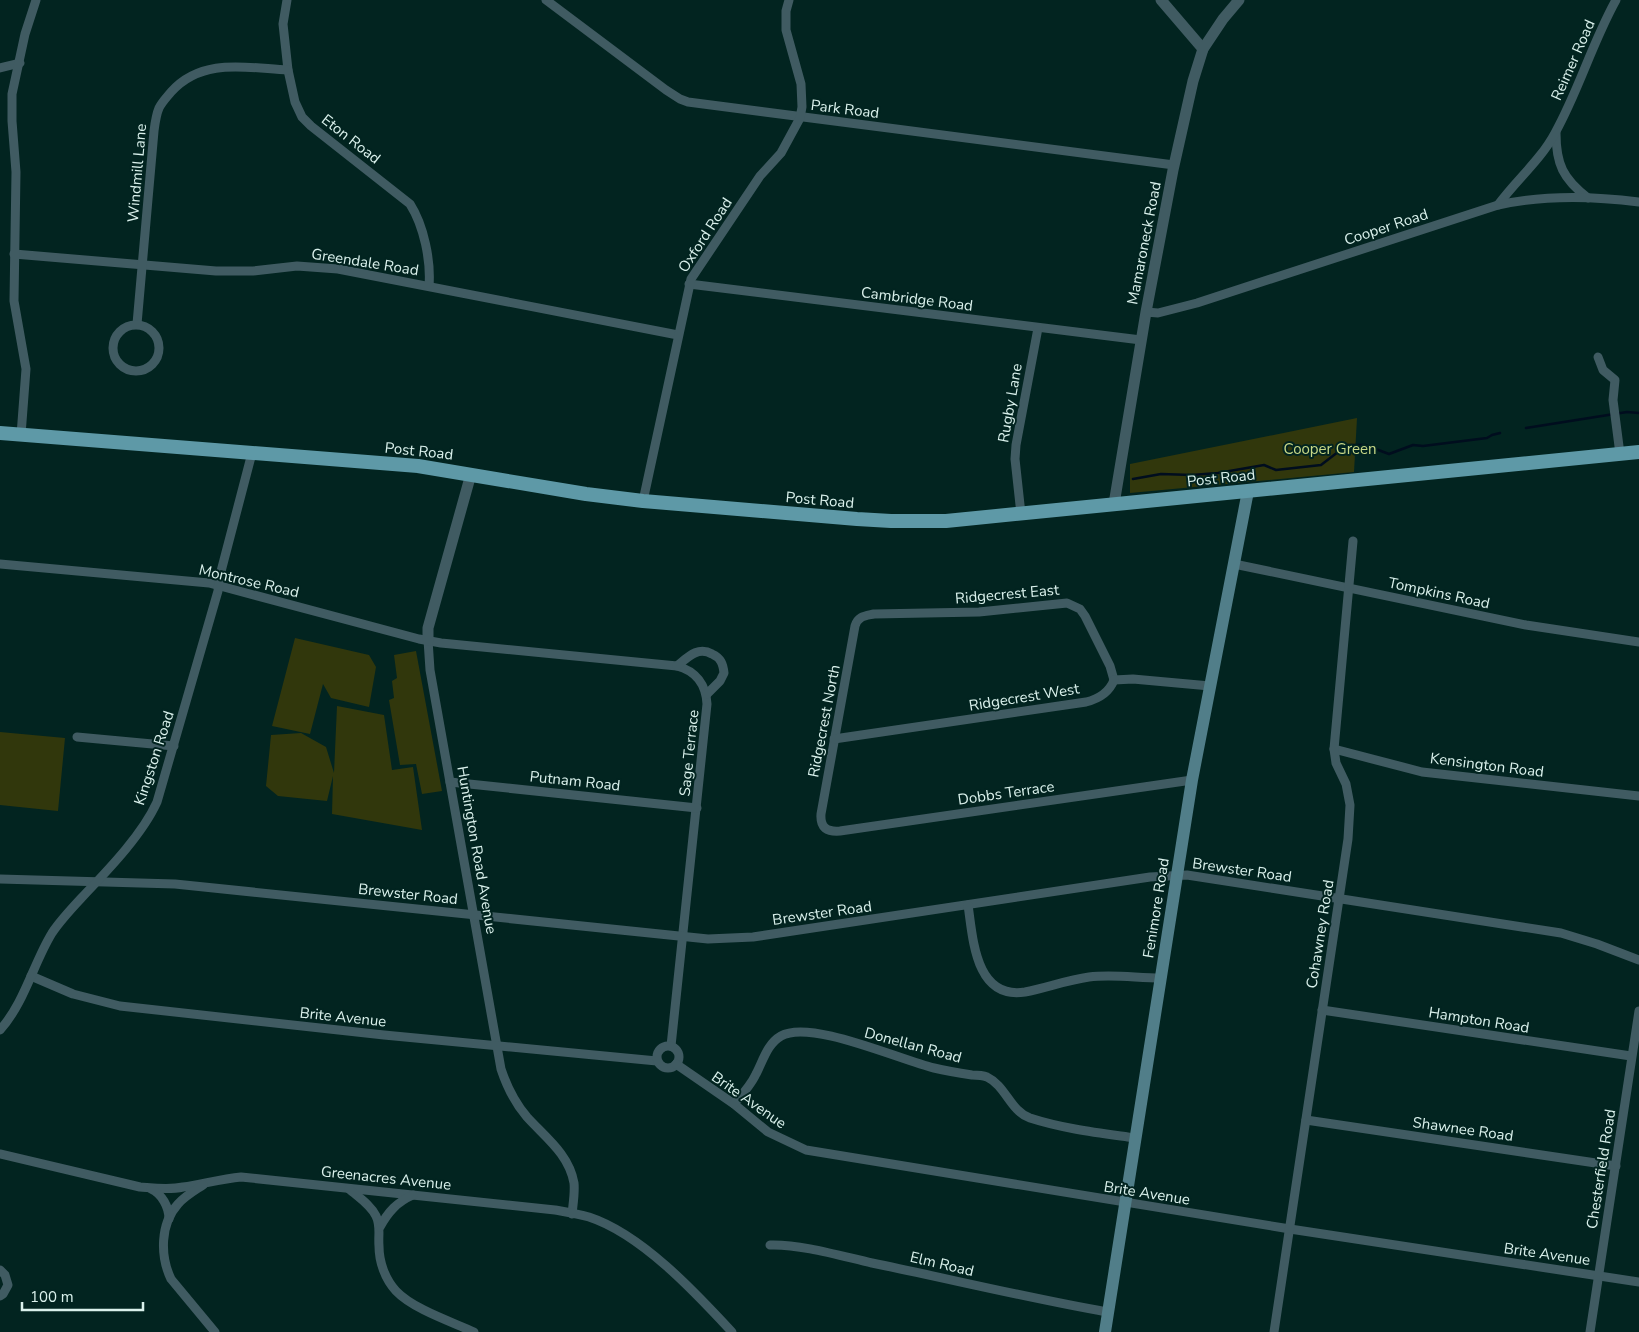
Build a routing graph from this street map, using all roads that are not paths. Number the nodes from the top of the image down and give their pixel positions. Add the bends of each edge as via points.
1 (36, 0) edge
2 (287, 0) edge
3 (546, 0) edge
4 (789, 0) edge
5 (1161, 0) edge
6 (1239, 0) edge
7 (1616, 0) edge
8 (1202, 48) junction
9 (20, 64) junction
10 (0, 68) edge
11 (288, 70) junction
12 (800, 118) junction
13 (1556, 132) junction
14 (1174, 165) junction
15 (1588, 198) junction
16 (1639, 202) edge
17 (1498, 205) junction
18 (14, 254) junction
19 (143, 266) junction
20 (689, 284) junction
21 (429, 286) junction
22 (1146, 312) junction
23 (137, 324) junction
24 (1038, 328) junction
25 (678, 335) junction
26 (1141, 340) junction
27 (1598, 357) dead end
28 (0, 434) edge
29 (21, 435) junction
30 (1639, 452) edge
31 (252, 453) junction
32 (1620, 454) junction
33 (471, 474) junction
34 (1248, 491) junction
35 (643, 501) junction
36 (1114, 504) junction
37 (1021, 514) junction
38 (1353, 540) dead end
39 (0, 564) edge
40 (1234, 564) junction
41 (219, 585) junction
42 (1348, 588) junction
43 (858, 619) joint
44 (428, 640) junction
45 (1639, 642) edge
46 (677, 666) junction
47 (1114, 680) junction
48 (1210, 686) junction
49 (707, 694) junction
50 (78, 737) dead end
51 (834, 739) junction
52 (174, 746) junction
53 (1334, 749) junction
54 (1192, 780) junction
55 (450, 782) junction
56 (1639, 796) edge
57 (697, 808) junction
58 (824, 828) joint
59 (1177, 876) junction
60 (0, 879) edge
61 (98, 881) junction
62 (1340, 898) junction
63 (968, 905) junction
64 (473, 914) junction
65 (683, 936) junction
66 (1639, 960) edge
67 (31, 976) junction
68 (1161, 978) junction
69 (1322, 1010) junction
70 (1639, 1011) edge
71 (0, 1030) edge
72 (496, 1046) junction
73 (671, 1046) junction
74 (1631, 1056) junction
75 (657, 1061) junction
76 (676, 1064) junction
77 (734, 1104) junction
78 (1306, 1120) junction
79 (1135, 1138) junction
80 (0, 1154) edge
81 (1616, 1166) junction
82 (210, 1182) junction
83 (147, 1188) junction
84 (348, 1188) junction
85 (415, 1195) junction
86 (1124, 1203) junction
87 (572, 1214) junction
88 (169, 1219) junction
89 (380, 1226) junction
90 (1290, 1230) junction
91 (770, 1245) dead end
92 (0, 1270) edge
93 (1599, 1276) junction
94 (1639, 1282) edge
95 (0, 1296) edge
96 (1107, 1312) junction
97 (215, 1332) edge
98 (474, 1332) edge
99 (732, 1332) edge
100 (1104, 1332) edge
101 (1274, 1332) edge
102 (1590, 1332) edge

1 - 9 street
2 - 11 street, Eton Road via 283,24
3 - 12 street, Park Road via 680,99 699,105
4 - 12 street, Oxford Road via 786,30 801,84
5 - 8 street
6 - 8 street, Mamaroneck Road
7 - 13 street, Reimer Road
8 - 14 street, Mamaroneck Road
9 - 10 street
9 - 18 street via 12,94 16,172
11 - 19 street, Windmill Lane via 215,67 182,81 165,99 157,113 154,130
11 - 21 street, Eton Road via 295,102 307,122 410,204 424,236
12 - 14 street, Park Road
12 - 20 street, Oxford Road via 781,153 760,176
13 - 15 street, Reimer Road via 1563,173
13 - 17 street, Reimer Road via 1534,165
14 - 22 street, Mamaroneck Road
15 - 16 street, Cooper Road
15 - 17 street, Cooper Road via 1534,199
17 - 22 street, Cooper Road via 1197,303 1158,313
18 - 19 street, Greendale Road
18 - 29 street via 14,301 26,369
19 - 21 street, Greendale Road via 216,271 318,267
19 - 23 street, Windmill Lane
20 - 24 street, Cambridge Road
20 - 25 street, Oxford Road
21 - 25 street, Greendale Road
22 - 26 street, Mamaroneck Road
23 - 23 street via 122,330 114,343 114,350 120,364 139,371 152,365 160,348 153,332
24 - 26 street, Cambridge Road
24 - 37 street, Rugby Lane via 1016,445
25 - 35 street, Oxford Road
26 - 36 street, Mamaroneck Road
27 - 32 street via 1603,370 1615,380 1614,410
28 - 29 main road, Post Road
29 - 31 main road, Post Road
30 - 32 main road, Post Road
31 - 33 main road, Post Road via 418,466
31 - 41 street, Kingston Road
32 - 34 main road, Post Road
33 - 35 main road, Post Road
33 - 44 street, Huntington Road Avenue via 428,628
34 - 36 main road, Post Road
34 - 40 main road, Fenimore Road
35 - 37 main road, Post Road via 891,521 946,521
36 - 37 main road, Post Road
38 - 42 street, Cohawney Road
39 - 41 street, Montrose Road
40 - 42 street, Tompkins Road
40 - 48 main road, Fenimore Road
41 - 44 street, Montrose Road
41 - 52 street, Kingston Road
42 - 45 street, Tompkins Road via 1526,625
42 - 53 street, Cohawney Road
43 - 47 street, Ridgecrest East via 874,614 979,612 1067,603 1080,608 1085,616
43 - 51 street, Ridgecrest North
44 - 46 street, Sage Terrace
44 - 55 street, Huntington Road Avenue via 430,670
46 - 49 street, Sage Terrace via 686,668 699,679
46 - 49 street via 689,656 703,651 720,660 724,673
47 - 48 street
47 - 51 street, Ridgecrest West via 1096,699 1086,702
48 - 54 main road, Fenimore Road
49 - 57 street, Sage Terrace
50 - 52 street
51 - 58 street, Ridgecrest North via 821,814
52 - 61 street, Kingston Road via 157,802 148,820
53 - 56 street, Kensington Road via 1422,772
53 - 62 street, Cohawney Road via 1350,805
54 - 58 street, Dobbs Terrace via 840,831
54 - 59 main road, Fenimore Road
55 - 57 street, Putnam Road
55 - 64 street, Huntington Road Avenue
57 - 65 street, Sage Terrace
59 - 62 street, Brewster Road
59 - 63 street, Brewster Road via 1150,877
59 - 68 main road, Fenimore Road
60 - 61 street, Brewster Road
61 - 64 street, Brewster Road via 176,884
61 - 67 street, Kingston Road via 62,919
62 - 66 street, Brewster Road via 1561,933
62 - 69 street, Cohawney Road
63 - 65 street, Brewster Road via 753,937 708,939
63 - 68 street via 980,968 1001,989 1013,993 1026,992 1089,977
64 - 65 street, Brewster Road
64 - 72 street, Huntington Road Avenue
65 - 73 street, Sage Terrace
67 - 71 street, Kingston Road via 17,1007
67 - 72 street, Brite Avenue via 73,994 120,1006
68 - 79 main road, Fenimore Road
69 - 74 street, Hampton Road
69 - 78 street, Cohawney Road
70 - 74 street, Chesterfield Road
72 - 75 street, Brite Avenue
72 - 87 street, Huntington Road Avenue via 513,1098 569,1167 574,1187
73 - 75 street via 661,1048
73 - 76 street via 678,1054
74 - 81 street, Chesterfield Road
75 - 76 street, Brite Avenue via 668,1068
76 - 77 street, Brite Avenue
77 - 79 street, Donellan Road via 775,1041 786,1033 807,1031 936,1068 988,1077 1019,1112 1030,1118
77 - 86 street, Brite Avenue via 768,1132 806,1150
78 - 81 street, Shawnee Road
78 - 90 street, Cohawney Road
79 - 86 main road, Fenimore Road
80 - 83 street, Greenacres Avenue
81 - 93 street, Chesterfield Road
82 - 83 street, Greenacres Avenue via 182,1188
82 - 84 street, Greenacres Avenue via 241,1177
82 - 88 street via 185,1197
83 - 88 street via 160,1195
84 - 85 street, Greenacres Avenue
84 - 89 street via 368,1204
85 - 87 street, Greenacres Avenue
85 - 89 street via 397,1205
86 - 90 street, Brite Avenue
86 - 96 main road, Fenimore Road
87 - 99 street, Greenacres Avenue via 589,1217 640,1245 666,1266
88 - 97 street via 164,1246 167,1270 180,1291
89 - 98 street via 379,1255 388,1280 397,1292 417,1306
90 - 93 street, Brite Avenue
90 - 101 street, Cohawney Road
91 - 96 street, Elm Road via 794,1247
92 - 95 street via 8,1285
93 - 94 street, Brite Avenue
93 - 102 street, Chesterfield Road
96 - 100 main road, Fenimore Road

